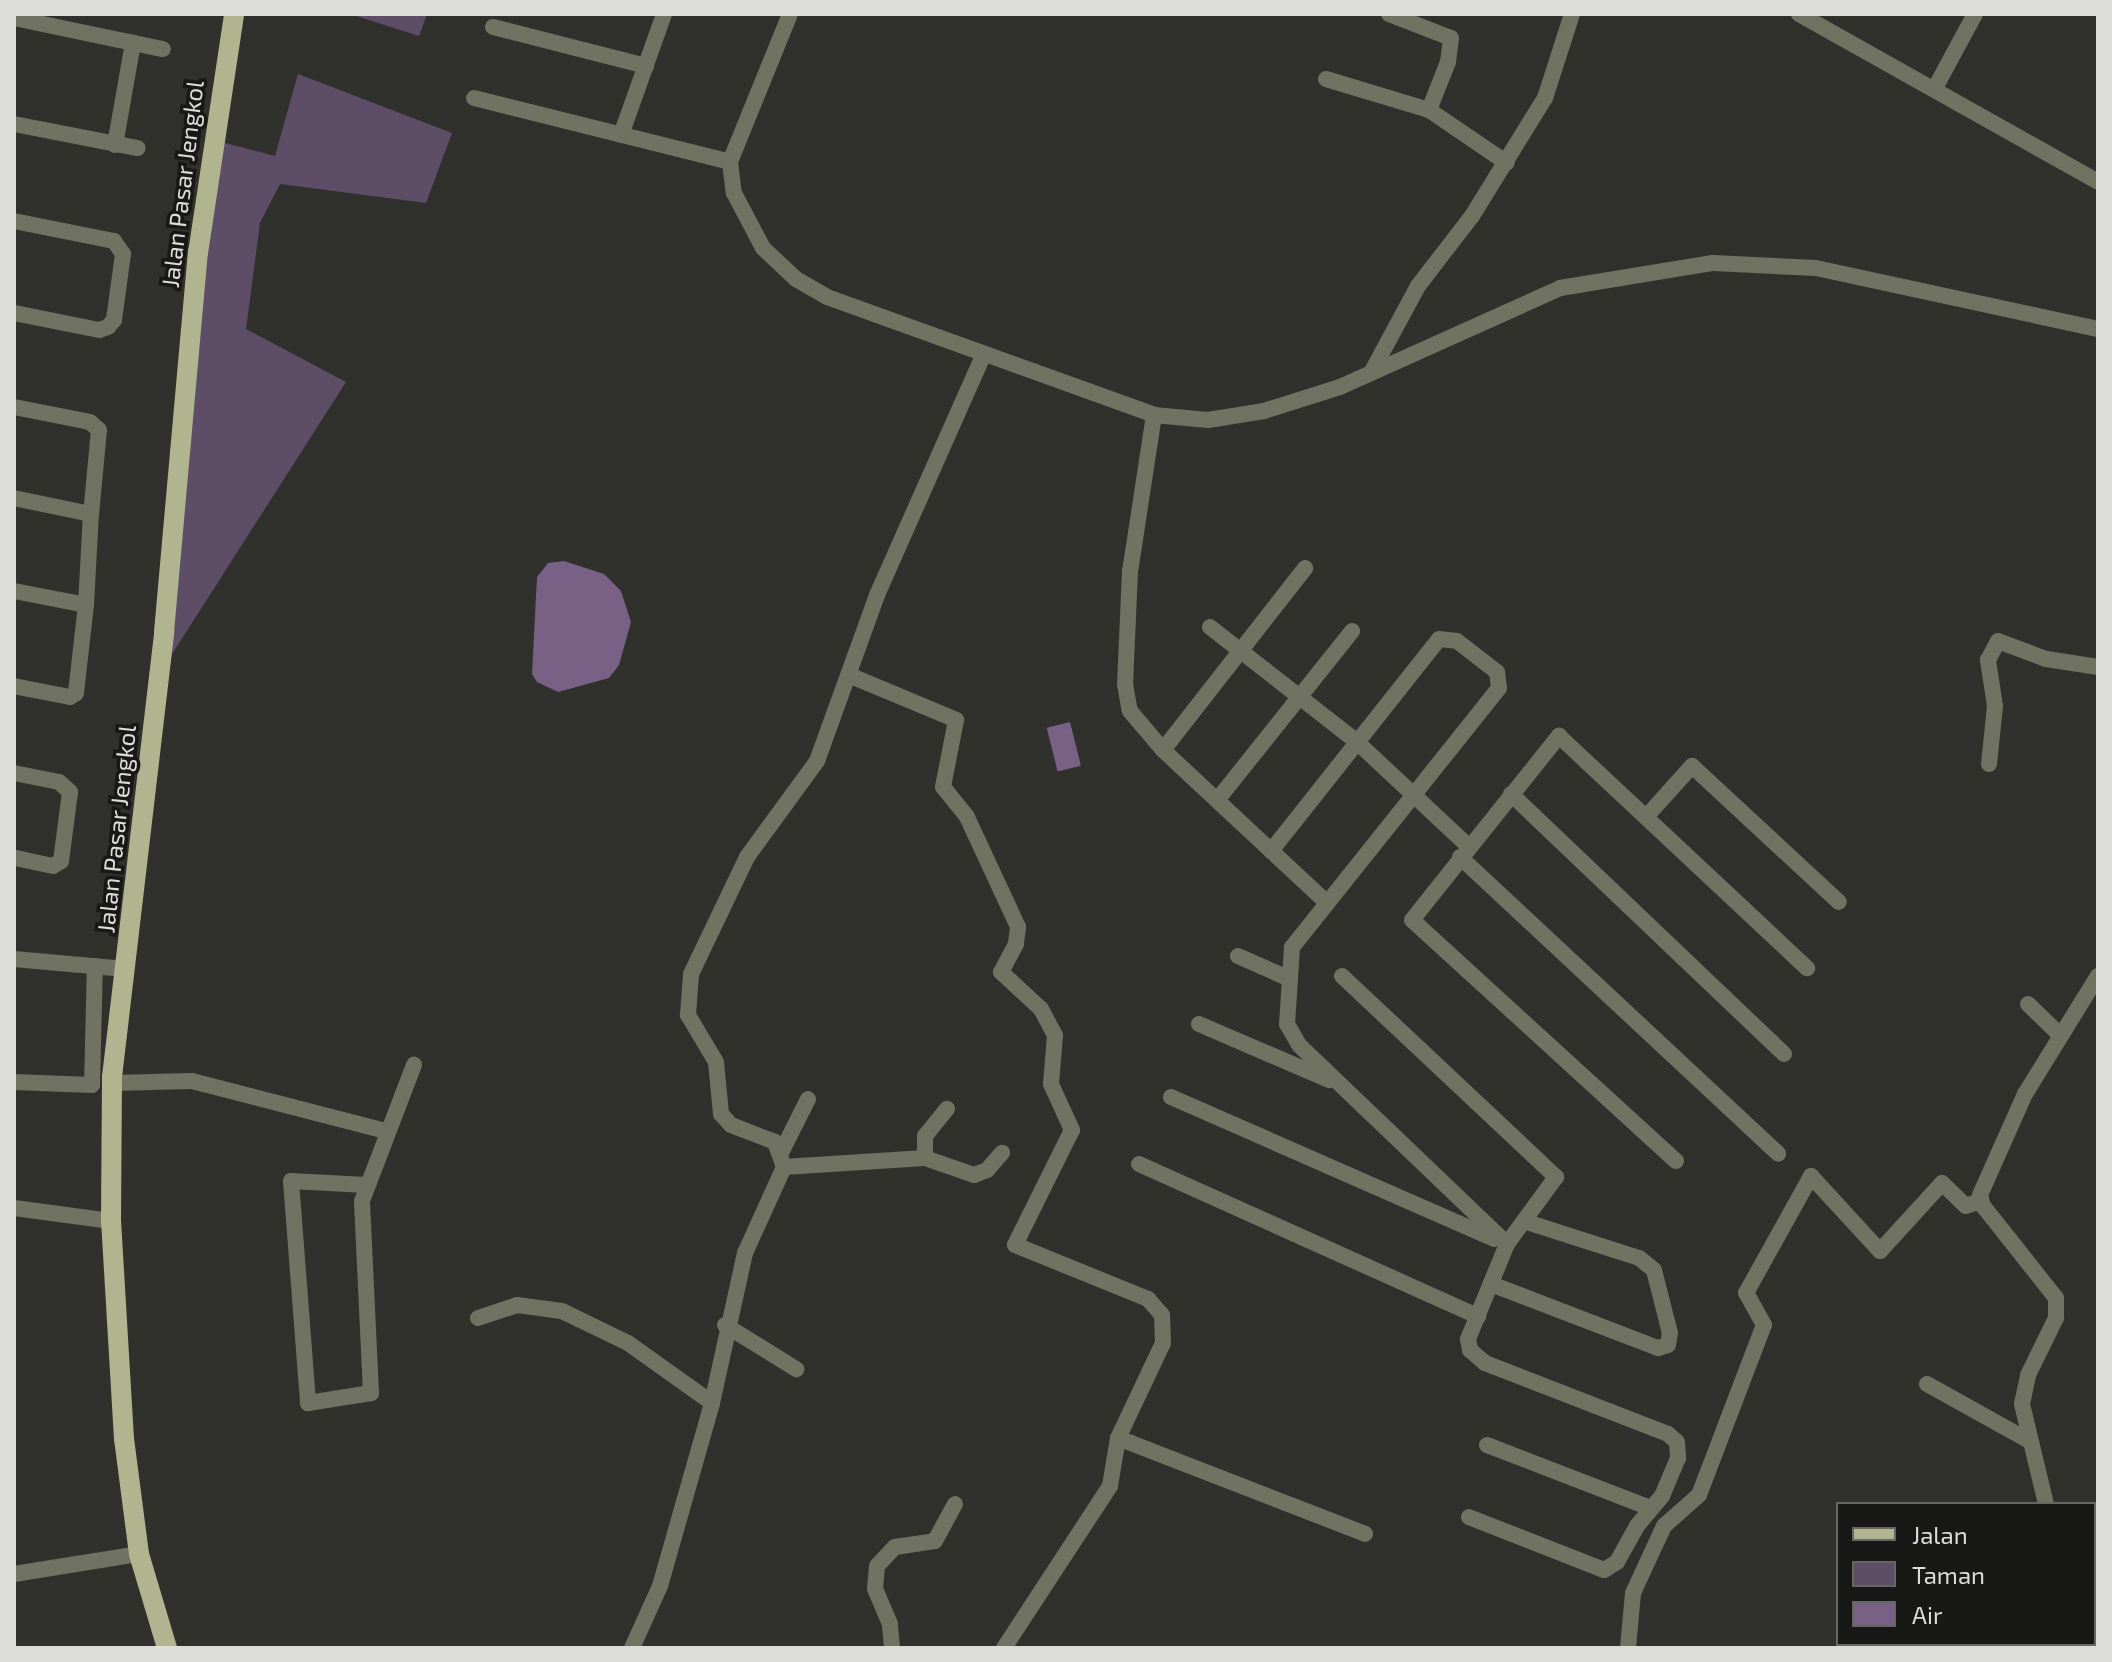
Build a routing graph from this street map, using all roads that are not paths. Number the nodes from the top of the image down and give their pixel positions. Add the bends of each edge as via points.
1 (234, 14) edge
2 (664, 14) edge
3 (790, 14) edge
4 (1389, 14) edge
5 (1572, 14) edge
6 (1799, 14) edge
7 (1975, 14) edge
8 (14, 18) edge
9 (1424, 20) edge
10 (493, 27) dead end
11 (133, 43) junction
12 (163, 49) dead end
13 (646, 66) junction
14 (1326, 79) dead end
15 (1935, 88) junction
16 (474, 98) dead end
17 (1429, 110) junction
18 (14, 124) edge
19 (621, 135) junction
20 (115, 145) junction
21 (138, 148) dead end
22 (730, 162) junction
23 (1507, 163) junction
24 (2098, 182) edge
25 (14, 221) edge
26 (14, 313) edge
27 (2098, 329) edge
28 (984, 354) junction
29 (1371, 373) junction
30 (14, 407) edge
31 (1154, 415) junction
32 (14, 498) edge
33 (91, 514) junction
34 (1305, 568) dead end
35 (14, 591) edge
36 (86, 605) junction
37 (1210, 627) dead end
38 (1352, 631) dead end
39 (1240, 651) junction
40 (2098, 667) edge
41 (851, 676) junction
42 (14, 686) edge
43 (1300, 697) junction
44 (1357, 742) junction
45 (1163, 750) junction
46 (1989, 764) dead end
47 (14, 773) edge
48 (1414, 793) junction
49 (1511, 794) junction
50 (1218, 799) junction
51 (1646, 817) junction
52 (1271, 851) junction
53 (1464, 852) junction
54 (14, 858) edge
55 (1325, 901) junction
56 (1839, 902) dead end
57 (1238, 956) dead end
58 (14, 959) edge
59 (95, 966) junction
60 (1807, 968) dead end
61 (126, 969) junction
62 (1342, 976) dead end
63 (2098, 976) edge
64 (1290, 979) junction
65 (2028, 1004) dead end
66 (1199, 1024) dead end
67 (2059, 1034) junction
68 (1784, 1054) dead end
69 (414, 1065) dead end
70 (14, 1082) edge
71 (112, 1083) junction
72 (1341, 1085) junction
73 (1171, 1097) dead end
74 (808, 1099) dead end
75 (947, 1109) dead end
76 (385, 1131) junction
77 (1002, 1153) dead end
78 (1778, 1154) dead end
79 (925, 1158) junction
80 (783, 1159) junction
81 (1676, 1161) dead end
82 (1139, 1164) dead end
83 (366, 1185) junction
84 (1980, 1201) junction
85 (14, 1208) edge
86 (111, 1221) junction
87 (1524, 1221) junction
88 (1507, 1244) junction
89 (1491, 1284) junction
90 (1478, 1316) junction
91 (478, 1318) dead end
92 (725, 1325) junction
93 (796, 1369) dead end
94 (1927, 1384) dead end
95 (712, 1403) junction
96 (1118, 1438) junction
97 (2031, 1442) junction
98 (1487, 1445) dead end
99 (2046, 1502) edge
100 (955, 1504) dead end
101 (1650, 1508) junction
102 (1469, 1517) dead end
103 (1365, 1534) dead end
104 (139, 1554) junction
105 (14, 1574) edge
106 (167, 1648) edge
107 (632, 1648) edge
108 (892, 1648) edge
109 (1004, 1648) edge
110 (1628, 1648) edge

1 - 61 main road, Jalan Pasar Jengkol via 198,253
2 - 13 street
3 - 22 street
4 - 9 street
5 - 23 street via 1545,98
6 - 15 street
7 - 15 street
8 - 11 street
9 - 17 street via 1452,43
10 - 13 street
11 - 12 street
11 - 20 street
13 - 19 street
14 - 17 street
15 - 24 street
16 - 19 street
17 - 23 street
18 - 20 street
19 - 22 street
20 - 21 street
22 - 28 street via 734,193 748,224 763,248 796,279 827,297
23 - 29 street via 1418,286
25 - 26 street via 114,241 123,254 114,320 108,327 99,330
27 - 29 street via 1816,268 1713,263 1560,288
28 - 31 street
28 - 41 street via 877,595
29 - 31 street via 1235,417
30 - 33 street via 95,424 99,430
31 - 45 street via 1130,571 1125,684 1130,711
32 - 33 street
33 - 36 street
34 - 39 street
35 - 36 street
36 - 42 street via 76,693 70,697
37 - 39 street
38 - 43 street
39 - 43 street
39 - 45 street
40 - 46 street via 2046,659 1998,641 1988,660 1995,706
41 - 80 street via 817,761 747,857 691,974 688,1015 716,1062 721,1114 731,1125 761,1134
41 - 96 street via 956,720 943,787 967,817 1018,927 1016,944 1001,972 1041,1009 1055,1035 1051,1084 1072,1130 1015,1245 1148,1299 1162,1315 1163,1343
43 - 44 street
43 - 50 street
44 - 48 street
44 - 48 street via 1439,639 1457,641 1497,672 1499,688
44 - 52 street
45 - 50 street
47 - 54 street via 59,782 70,792 61,861 53,866
48 - 53 street
48 - 55 street
49 - 51 street via 1559,736
49 - 53 street
49 - 68 street
50 - 52 street
51 - 56 street via 1692,766
51 - 60 street
52 - 55 street
53 - 78 street
53 - 81 street via 1412,920
55 - 64 street via 1292,947
57 - 64 street
58 - 59 street
59 - 61 street
59 - 70 street via 92,1085
61 - 71 main road, Jalan Pasar Jengkol
62 - 87 street via 1556,1177
63 - 67 street
64 - 72 street via 1287,1024 1299,1045
65 - 67 street
66 - 72 street
67 - 84 street via 2025,1094
69 - 76 street
71 - 76 street via 192,1081
71 - 86 main road, Jalan Pasar Jengkol
72 - 88 street
73 - 88 street
74 - 80 street
75 - 79 street via 925,1136
76 - 83 street
77 - 79 street via 987,1170 974,1175
79 - 80 street
80 - 92 street via 745,1253
82 - 90 street
83 - 83 street via 291,1181 308,1403 371,1393 360,1215
84 - 97 street via 2056,1298 2056,1318 2023,1391
84 - 110 street via 1966,1206 1942,1183 1880,1251 1811,1176 1746,1293 1764,1325 1699,1495 1664,1526 1633,1593
85 - 86 street
86 - 104 main road, Jalan Pasar Jengkol via 124,1439
87 - 88 street
87 - 89 street via 1639,1258 1654,1270 1670,1333 1668,1345 1658,1348
88 - 89 street
89 - 90 street
90 - 101 street via 1470,1350 1485,1363 1677,1442 1678,1458 1662,1496
91 - 95 street via 517,1305 562,1311 628,1343
92 - 93 street
92 - 95 street
94 - 97 street
95 - 107 street via 660,1586
96 - 103 street
96 - 109 street via 1110,1486
97 - 99 street
98 - 101 street
100 - 108 street via 935,1541 895,1547 877,1566 875,1589 890,1624
101 - 102 street via 1617,1562 1604,1570
104 - 105 street
104 - 106 main road, Jalan Pasar Jengkol

